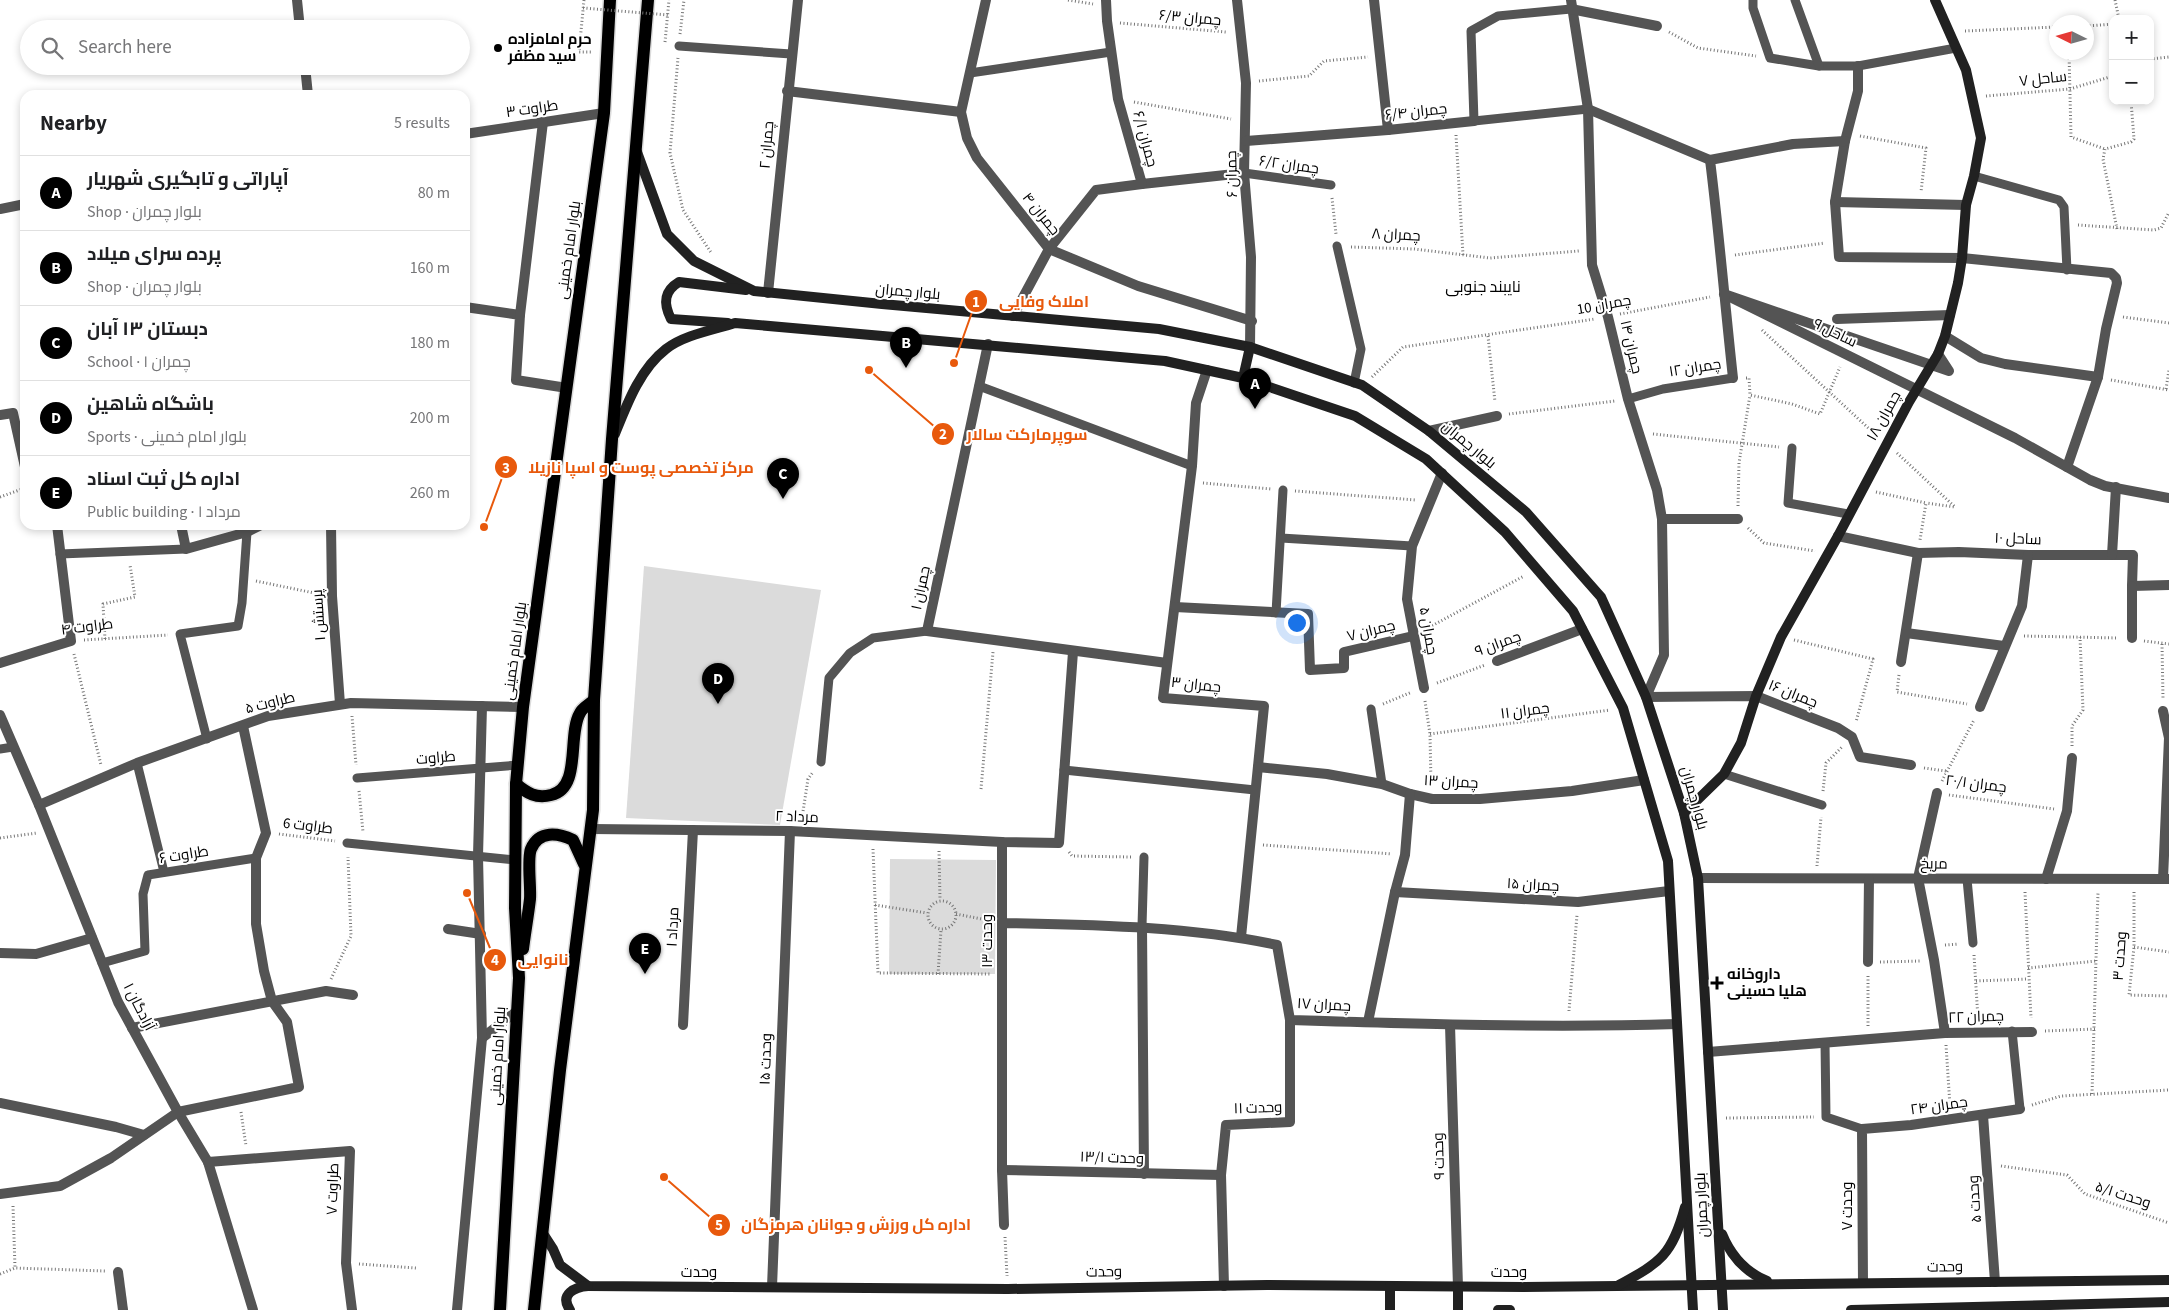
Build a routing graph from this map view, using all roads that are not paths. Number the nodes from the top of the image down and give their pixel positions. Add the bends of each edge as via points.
1 (297, 0) edge
2 (610, 0) edge
3 (648, 0) edge
4 (798, 0) edge
5 (986, 0) edge
6 (1237, 0) edge
7 (1374, 0) edge
8 (1753, 0) edge
9 (1795, 0) edge
10 (1935, 0) edge
11 (1106, 3) edge
12 (1571, 5) edge
13 (299, 20) edge
14 (1657, 26) road end
15 (679, 46) road end
16 (1956, 48) junction
17 (1111, 52) junction
18 (791, 54) junction
19 (1819, 66) junction
20 (1858, 66) junction
21 (970, 72) junction
22 (306, 75) edge
23 (307, 90) edge
24 (787, 92) junction
25 (1588, 109) junction
26 (961, 112) junction
27 (604, 114) junction
28 (1474, 121) junction
29 (544, 122) junction
30 (1388, 130) junction
31 (470, 133) edge
32 (1846, 137) junction
33 (1246, 141) junction
34 (637, 152) junction
35 (1710, 160) junction
36 (1244, 173) junction
37 (1974, 176) junction
38 (1142, 184) junction
39 (1331, 185) road end
40 (1835, 202) junction
41 (20, 205) edge
42 (1966, 205) junction
43 (0, 209) edge
44 (1337, 246) road end
45 (1049, 249) junction
46 (1962, 258) junction
47 (2067, 270) junction
48 (754, 291) junction
49 (768, 293) junction
50 (1724, 294) junction
51 (470, 309) edge
52 (520, 315) junction
53 (1950, 315) junction
54 (1013, 316) junction
55 (1837, 319) dead end
56 (1252, 321) junction
57 (735, 323) junction
58 (1945, 336) junction
59 (988, 344) junction
60 (1250, 347) junction
61 (1938, 354) junction
62 (1207, 370) junction
63 (1243, 378) junction
64 (1733, 378) joint
65 (2098, 378) junction
66 (1358, 384) junction
67 (979, 386) junction
68 (567, 388) junction
69 (1628, 399) junction
70 (0, 415) edge
71 (1497, 416) road end
72 (1429, 431) junction
73 (612, 439) junction
74 (20, 444) edge
75 (1792, 448) road end
76 (1192, 466) junction
77 (2067, 467) junction
78 (1442, 473) junction
79 (2116, 487) junction
80 (1283, 490) road end
81 (2169, 498) edge
82 (1848, 514) junction
83 (1662, 519) junction
84 (1738, 519) road end
85 (58, 530) edge
86 (182, 530) edge
87 (251, 530) edge
88 (331, 530) edge
89 (247, 532) junction
90 (1838, 536) junction
91 (1281, 538) junction
92 (1412, 546) junction
93 (186, 549) junction
94 (1918, 553) junction
95 (60, 554) junction
96 (2028, 555) junction
97 (2112, 556) junction
98 (2169, 585) edge
99 (2132, 586) junction
100 (1175, 607) junction
101 (1276, 613) junction
102 (1582, 629) junction
103 (927, 630) junction
104 (1906, 633) junction
105 (1413, 636) junction
106 (2132, 638) road end
107 (2004, 646) junction
108 (1073, 652) junction
109 (1497, 660) road end
110 (1901, 662) road end
111 (0, 663) edge
112 (1167, 664) junction
113 (1424, 688) road end
114 (1756, 696) junction
115 (1646, 697) junction
116 (594, 700) junction
117 (340, 704) junction
118 (482, 706) junction
119 (1980, 706) road end
120 (524, 707) junction
121 (1371, 709) road end
122 (2163, 711) road end
123 (0, 715) edge
124 (243, 726) junction
125 (207, 739) junction
126 (13, 747) junction
127 (0, 749) edge
128 (2072, 758) road end
129 (821, 762) road end
130 (137, 764) junction
131 (518, 765) junction
132 (1911, 765) road end
133 (1258, 767) junction
134 (481, 768) junction
135 (1064, 770) junction
136 (1724, 774) junction
137 (357, 778) dead end
138 (1644, 780) junction
139 (516, 784) junction
140 (1382, 784) junction
141 (1255, 790) junction
142 (1937, 793) road end
143 (1410, 794) junction
144 (38, 805) junction
145 (1822, 805) dead end
146 (1684, 813) junction
147 (591, 829) junction
148 (693, 830) junction
149 (790, 831) junction
150 (1002, 842) junction
151 (347, 843) road end
152 (478, 856) junction
153 (1144, 857) road end
154 (256, 858) junction
155 (515, 860) junction
156 (586, 869) junction
157 (164, 872) junction
158 (1698, 878) junction
159 (1918, 878) junction
160 (1869, 879) junction
161 (1967, 879) junction
162 (2046, 879) junction
163 (2166, 879) edge
164 (1669, 891) junction
165 (1395, 892) junction
166 (1002, 923) junction
167 (1142, 926) junction
168 (448, 929) dead end
169 (481, 934) junction
170 (1240, 937) junction
171 (92, 938) junction
172 (1973, 943) road end
173 (0, 953) edge
174 (1868, 962) road end
175 (102, 963) junction
176 (519, 978) junction
177 (353, 995) dead end
178 (272, 1001) junction
179 (516, 1011) junction
180 (1290, 1020) junction
181 (1368, 1022) junction
182 (1677, 1024) junction
183 (684, 1025) dead end
184 (1450, 1025) junction
185 (132, 1028) junction
186 (2012, 1031) junction
187 (2032, 1032) road end
188 (1945, 1033) junction
189 (482, 1038) junction
190 (1825, 1043) junction
191 (1708, 1052) junction
192 (0, 1103) edge
193 (2020, 1109) joint
194 (178, 1112) junction
195 (1984, 1115) junction
196 (1862, 1129) junction
197 (144, 1136) junction
198 (208, 1162) junction
199 (1002, 1170) junction
200 (1144, 1174) junction
201 (1221, 1176) junction
202 (0, 1194) edge
203 (1687, 1199) junction
204 (1004, 1225) road end
205 (1719, 1226) junction
206 (542, 1232) junction
207 (118, 1272) road end
208 (2169, 1280) edge
209 (1995, 1282) junction
210 (1863, 1283) junction
211 (1722, 1284) junction
212 (1773, 1284) junction
213 (1692, 1285) junction
214 (588, 1286) junction
215 (1224, 1286) junction
216 (1390, 1286) junction
217 (1458, 1286) junction
218 (1618, 1286) junction
219 (772, 1287) junction
220 (2169, 1302) edge
221 (1964, 1308) edge
222 (123, 1310) edge
223 (253, 1310) edge
224 (352, 1310) edge
225 (457, 1310) edge
226 (500, 1310) edge
227 (534, 1310) edge
228 (570, 1310) edge
229 (1390, 1310) edge
230 (1458, 1310) edge
231 (1498, 1310) edge
232 (1510, 1310) edge
233 (1693, 1310) edge
234 (1723, 1310) edge
235 (1851, 1310) edge

1 - 13 street
2 - 27 main road, بلوار امام خمینی
3 - 34 main road
4 - 18 street, چمران ۲
5 - 21 street, چمران ۴
6 - 33 street, چمران ۶ via 1246,83
7 - 30 street
8 - 19 lane via 1770,58
9 - 19 lane
10 - 16 main road, چمران ۱۸
11 - 17 street, چمران ۶/۱
12 - 14 street
12 - 25 street, چمران ۱۴
12 - 28 lane via 1498,16 1471,31
15 - 18 lane
16 - 20 lane
16 - 37 main road, چمران ۱۸ via 1966,70 1981,138
17 - 21 lane
17 - 38 street, چمران ۶/۱ via 1118,99
18 - 24 street, چمران ۲
19 - 20 lane
20 - 32 street via 1858,91
21 - 26 street, چمران ۴
22 - 23 street
24 - 26 street
24 - 49 street, چمران ۲
25 - 28 lane, چمران ۶/۴
25 - 35 street
25 - 69 street, چمران ۱۴ via 1592,265
26 - 45 street, چمران ۴ via 967,138 977,158
27 - 29 street, طراوت ۳
27 - 68 main road, بلوار امام خمینی
28 - 30 street, چمران ۶/۴
29 - 31 street, طراوت ۳
29 - 52 street
30 - 33 street, چمران ۶/۴
32 - 35 street
32 - 40 street
33 - 36 street, چمران ۶
34 - 48 main road, بلوار چمران via 667,234 694,261
34 - 73 main road
35 - 50 street
36 - 38 street, چمران ۶/۱
36 - 39 lane, چمران ۶/۲
36 - 56 street, چمران ۶ via 1252,256
37 - 42 main road, چمران ۱۸
37 - 47 lane via 2060,200 2063,204
38 - 45 street via 1096,190
40 - 42 street
40 - 46 street via 1839,257
41 - 43 street
42 - 46 main road, چمران ۱۸
44 - 66 lane via 1361,349
45 - 54 street
45 - 56 street, چمران ۴ via 1138,286
46 - 47 street
46 - 53 main road, چمران ۱۸
47 - 65 street via 2111,273 2116,278
48 - 49 main road, بلوار چمران
48 - 57 main road via 679,282 670,288 666,297 670,318
49 - 54 main road, بلوار چمران
50 - 61 street, ساحل ۹ via 1949,371
50 - 64 street
50 - 77 street, ساحل ۹
51 - 52 street
52 - 68 street via 516,380
53 - 55 street
53 - 58 main road, چمران ۱۸
54 - 60 main road, بلوار چمران via 1159,329
56 - 60 street, چمران ۶
57 - 59 main road, بلوار چمران
57 - 73 main road, بلوار چمران via 666,348 646,371
58 - 61 main road, چمران ۱۸
58 - 65 street via 1981,358
59 - 62 main road, بلوار چمران via 1165,361
59 - 67 street, چمران ۱
60 - 63 main road
60 - 66 main road, بلوار چمران
61 - 82 main road, چمران ۱۸ via 1908,402
62 - 63 main road, بلوار چمران
62 - 76 street, چمران ۳ via 1196,403
63 - 78 main road, بلوار چمران via 1355,416 1426,459
64 - 69 lane, چمران ۱۲ via 1662,389
65 - 77 street
66 - 72 main road, بلوار چمران
67 - 76 lane
67 - 103 street, چمران ۱
68 - 120 main road, بلوار امام خمینی
69 - 83 street, چمران ۱۴ via 1657,490
70 - 74 street via 13,413
71 - 72 street
72 - 115 main road, بلوار چمران via 1526,512 1601,597
73 - 116 main road
75 - 82 lane via 1788,503
76 - 100 street, چمران ۳
77 - 79 street, ساحل ۹ via 2090,480
78 - 92 street, چمران ۵
78 - 102 main road, بلوار چمران via 1505,532 1573,611
79 - 81 street, ساحل ۹
79 - 97 street
80 - 91 lane
82 - 90 main road, چمران ۱۸
83 - 84 street
83 - 115 street, چمران ۱۴ via 1664,655
85 - 95 street
86 - 93 street
87 - 89 street
88 - 117 street, پرستش ۱
89 - 93 street
89 - 125 lane via 238,626 180,634
90 - 94 street, ساحل ۱۰
90 - 114 main road, چمران ۱۸ via 1781,637
91 - 92 lane
91 - 101 lane
92 - 105 street, چمران ۵ via 1407,599
93 - 95 lane
94 - 96 street, ساحل ۱۰
94 - 104 street
95 - 111 street, طراوت ۴ via 71,641
96 - 97 street, ساحل ۱۰
96 - 107 street via 2022,606
97 - 99 street, ساحل ۱۰ via 2133,555
98 - 99 street
99 - 106 street
100 - 101 street, چمران ۷
100 - 112 street, چمران ۳
101 - 105 street, چمران ۷ via 1308,614 1310,670 1344,668 1344,652
102 - 109 street, چمران ۹
102 - 138 main road, بلوار چمران via 1623,708
103 - 108 street, چمران ۱
103 - 129 lane via 873,638 850,653 829,678
104 - 107 street
104 - 110 street
105 - 113 street, چمران ۵
107 - 119 street
108 - 112 street, چمران ۱
108 - 135 street
112 - 133 street, چمران ۳ via 1163,698 1264,706
114 - 115 street, چمران ۱۶
114 - 132 street, چمران ۱۶ via 1838,728 1852,737 1860,757
114 - 136 main road, چمران ۱۸ via 1741,743
115 - 146 main road, بلوار چمران
116 - 139 main road via 580,712 571,771 560,792 541,797
116 - 147 main road
117 - 118 street, طراوت ۵
117 - 124 street, طراوت ۵ via 268,716
118 - 120 street, طراوت ۵
118 - 134 street
120 - 131 main road, بلوار امام خمینی
121 - 140 lane
122 - 163 street via 2169,738
123 - 126 street, آزادگان ۱
124 - 125 street, طراوت ۵
124 - 154 street via 266,833
125 - 130 street, طراوت ۵
126 - 127 lane
126 - 144 street, آزادگان ۱
128 - 162 street via 2067,811
130 - 144 street, طراوت ۵
130 - 157 lane
131 - 134 lane, طراوت
131 - 139 main road, بلوار امام خمینی
133 - 140 street, چمران ۱۳
133 - 141 street, چمران ۳
134 - 137 lane, طراوت
134 - 152 street
135 - 141 lane
135 - 150 street via 1059,843
136 - 145 lane
136 - 146 main road, چمران ۱۸
138 - 143 street, چمران ۱۳ via 1572,791 1480,799 1432,799
138 - 164 main road, بلوار چمران via 1668,861
139 - 155 main road, بلوار امام خمینی
140 - 143 street, چمران ۱۳
141 - 170 street, چمران ۳
142 - 159 street, چمران ۲۰/۱
143 - 165 street via 1405,855
144 - 171 street, آزادگان ۱
146 - 158 main road, بلوار چمران
147 - 148 street, مرداد ۲
147 - 156 main road
148 - 149 street, مرداد ۲
148 - 183 street, مرداد ۱
149 - 150 street, مرداد ۲
149 - 219 street, وحدت ۱۵
150 - 166 street, وحدت ۱۳
151 - 152 lane
152 - 155 lane
152 - 169 street
153 - 167 lane
154 - 157 lane, طراوت ۶
154 - 178 street via 256,924
155 - 176 main road, بلوار امام خمینی
156 - 176 main road via 573,840 561,834 548,834 530,850 530,899
156 - 206 main road
157 - 175 lane, طراوت ۶ via 148,875 143,894 145,951
158 - 160 street, مریخ
158 - 191 main road, بلوار چمران
159 - 160 street, مریخ
159 - 161 street, مریخ
159 - 188 street
160 - 174 street
161 - 162 street, مریخ
161 - 172 lane
162 - 163 street, مریخ
164 - 165 street, چمران ۱۵ via 1578,902
164 - 182 main road, بلوار چمران
165 - 181 street
166 - 167 street, چمران ۱۷
166 - 199 street, وحدت ۱۳
167 - 170 street, چمران ۱۷
167 - 200 street
168 - 169 street
169 - 189 street
170 - 180 street, چمران ۱۷ via 1277,945
171 - 173 street via 36,954
171 - 175 street, آزادگان ۱
175 - 185 street, آزادگان ۱
176 - 179 main road, بلوار امام خمینی
177 - 178 street via 326,991
178 - 185 street
178 - 194 street via 288,1022 299,1087
179 - 189 street
179 - 226 main road, بلوار امام خمینی
180 - 181 street, چمران ۱۷
180 - 201 street, وحدت ۱۱ via 1290,1122 1226,1125
181 - 184 street, چمران ۱۷
182 - 184 street, چمران ۱۷ via 1568,1027
182 - 203 main road, بلوار چمران
184 - 217 street, وحدت ۹
185 - 194 street, آزادگان ۱
186 - 187 street, چمران ۲۲
186 - 188 street, چمران ۲۲
186 - 193 lane
188 - 190 street, چمران ۲۲
189 - 225 street
190 - 191 street, چمران ۲۲
190 - 196 lane, چمران ۲۴ via 1826,1117
191 - 205 main road, بلوار چمران
192 - 197 street via 116,1127
193 - 195 street, چمران ۲۴
194 - 197 street
194 - 198 street, آزادگان ۱
195 - 196 street, چمران ۲۴
195 - 209 street, وحدت ۵
196 - 210 street, وحدت ۷
197 - 202 street via 60,1186
198 - 223 street, آزادگان ۱
198 - 224 street, طراوت ۷ via 350,1151 346,1263
199 - 200 street, وحدت ۱۳/۱
199 - 204 street, وحدت ۱۳
200 - 201 street, وحدت ۱۳/۱
201 - 215 street, وحدت ۱۱
203 - 213 main road, بلوار چمران
203 - 218 main road via 1680,1227 1667,1253 1647,1270
205 - 211 main road, بلوار چمران
205 - 212 main road via 1728,1249 1740,1264 1753,1276
206 - 214 main road via 560,1265
206 - 227 main road
207 - 222 street
208 - 209 main road, وحدت
209 - 210 main road, وحدت
210 - 212 main road, وحدت
211 - 212 main road, وحدت
211 - 213 main road, وحدت
211 - 234 main road, بلوار چمران
213 - 218 main road, وحدت
213 - 233 main road, بلوار چمران
214 - 219 main road, وحدت
214 - 228 main road via 571,1290 566,1304
215 - 216 main road, وحدت
215 - 219 main road, وحدت via 1008,1289
216 - 217 main road, وحدت
216 - 229 main road
217 - 218 main road, وحدت
217 - 230 main road
220 - 221 main road
221 - 235 main road
231 - 232 main road

